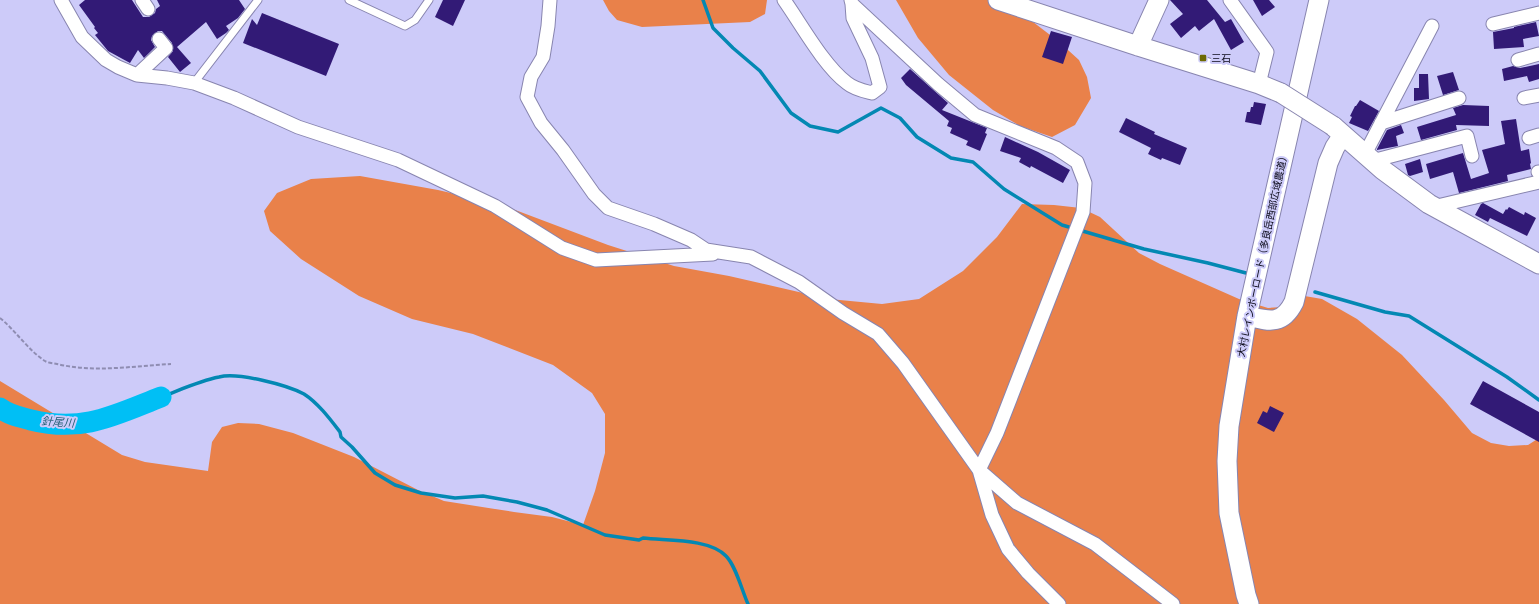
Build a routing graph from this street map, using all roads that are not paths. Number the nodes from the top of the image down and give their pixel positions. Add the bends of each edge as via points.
1 (61, 0) edge
2 (258, 0) edge
3 (349, 0) edge
4 (429, 0) edge
5 (550, 0) edge
6 (784, 0) edge
7 (998, 0) edge
8 (1159, 0) edge
9 (1230, 0) edge
10 (1319, 0) edge
11 (1538, 0) edge
12 (852, 2) edge
13 (1539, 4) edge
14 (1539, 12) edge
15 (1493, 24) dead end
16 (1432, 26) dead end
17 (159, 39) dead end
18 (1138, 46) junction
19 (1539, 54) edge
20 (1518, 60) dead end
21 (137, 75) junction
22 (194, 83) junction
23 (1259, 84) junction
24 (1539, 95) edge
25 (1459, 98) dead end
26 (1524, 98) dead end
27 (1381, 123) junction
28 (1338, 131) junction
29 (1472, 156) dead end
30 (1369, 158) junction
31 (1539, 176) edge
32 (1433, 206) junction
33 (725, 253) junction
34 (1539, 264) edge
35 (1247, 316) junction
36 (979, 470) junction
37 (1251, 601) edge
38 (1059, 604) edge
39 (1173, 604) edge

1 - 21 street via 82,37 106,60
2 - 22 lane
3 - 4 lane via 405,26 415,20
5 - 33 street via 543,57 531,77 527,97 541,123 594,194 608,208 654,224 691,240 706,250
6 - 12 street via 829,65 847,84 872,93 880,87 872,58 853,18
7 - 18 street
8 - 18 street
9 - 23 street via 1267,52
10 - 35 street, 大村レインボーロード（多良岳西部広域農道）
11 - 13 street
12 - 36 street via 975,116 1056,148 1077,162 1085,183 1083,212 997,433
14 - 15 street
16 - 27 street
17 - 21 street via 166,48
18 - 23 street
19 - 20 street
21 - 22 street
22 - 33 street via 298,127 398,160 495,206 562,248 596,260
23 - 28 street, bridge via 1281,93
24 - 26 street
25 - 27 street
27 - 30 street
28 - 30 street
28 - 35 street via 1294,302 1289,312 1279,319 1270,321
29 - 30 street via 1467,136
30 - 32 street
31 - 32 street via 1536,182
32 - 34 street
33 - 36 street via 751,257 799,282 878,334 903,363
35 - 37 street, 大村レインボーロード（多良岳西部広域農道） via 1229,426 1227,461 1229,513
36 - 38 street via 992,515 1008,549
36 - 39 street via 1017,503 1095,544

